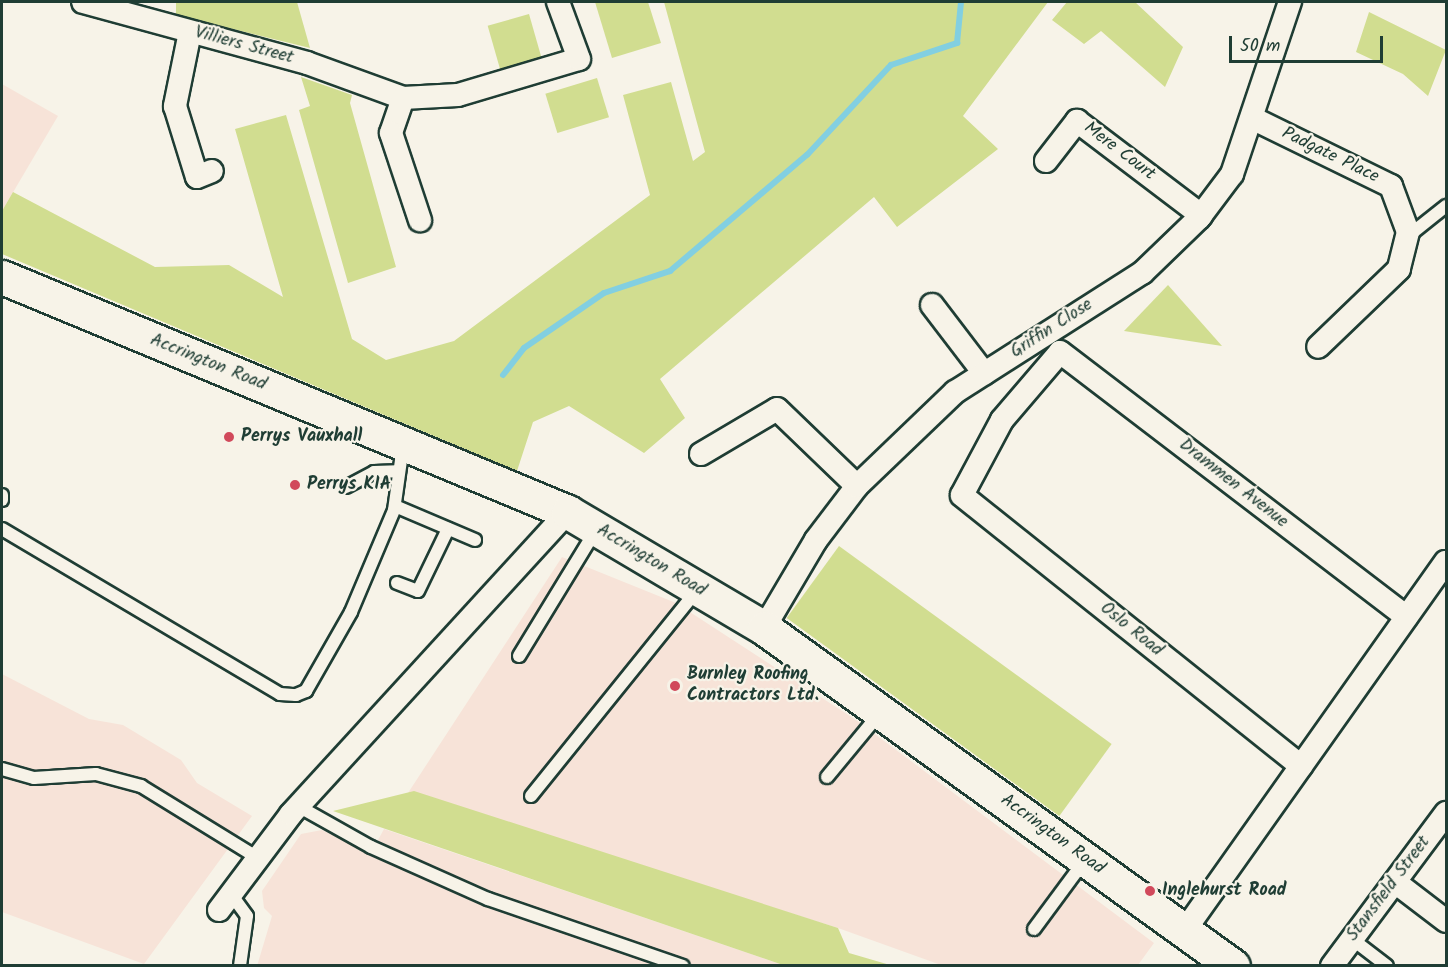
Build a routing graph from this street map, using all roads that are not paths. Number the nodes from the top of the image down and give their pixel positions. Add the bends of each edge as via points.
1 (83, 2) edge
2 (558, 2) edge
3 (1290, 2) edge
4 (190, 32) junction
5 (403, 98) junction
6 (1252, 118) junction
7 (1046, 161) dead end
8 (212, 171) dead end
9 (1446, 206) edge
10 (1201, 214) junction
11 (420, 220) dead end
12 (1407, 237) junction
13 (2, 277) edge
14 (932, 305) dead end
15 (1318, 346) dead end
16 (984, 373) junction
17 (701, 454) dead end
18 (401, 456) junction
19 (857, 486) junction
20 (346, 487) dead end
21 (2, 495) edge
22 (962, 495) joint
23 (2, 500) edge
24 (395, 506) junction
25 (568, 512) junction
26 (2, 529) edge
27 (448, 529) junction
28 (597, 529) junction
29 (475, 540) dead end
30 (1446, 562) edge
31 (397, 583) dead end
32 (698, 589) junction
33 (1406, 617) junction
34 (764, 628) junction
35 (519, 656) dead end
36 (881, 712) junction
37 (1301, 766) junction
38 (2, 769) edge
39 (827, 777) dead end
40 (531, 796) dead end
41 (298, 806) junction
42 (1446, 813) edge
43 (258, 858) junction
44 (1086, 859) junction
45 (1395, 882) junction
46 (225, 902) joint
47 (1446, 921) edge
48 (1034, 929) dead end
49 (1185, 930) junction
50 (1352, 939) junction
51 (240, 966) edge
52 (684, 966) edge
53 (1233, 966) edge
54 (1332, 966) edge
55 (1387, 966) edge

1 - 4 street, Villiers Street
2 - 5 street, Villiers Street via 579,59 458,95
3 - 6 street, Griffin Close
4 - 5 street, Villiers Street via 306,63
4 - 8 street via 176,106 196,177
5 - 11 street via 392,134
6 - 10 street, Griffin Close via 1232,174
6 - 12 street, Padgate Place via 1391,186
7 - 10 street, Mere Court via 1077,121
9 - 12 lane
10 - 16 street, Griffin Close via 1142,273
12 - 15 street via 1399,269
13 - 18 main road, Accrington Road
14 - 16 street
16 - 19 street, Griffin Close via 955,392
17 - 19 street via 777,408
18 - 20 lane
18 - 24 lane
18 - 25 main road, Accrington Road
19 - 34 street, Griffin Close via 816,540
21 - 23 lane
22 - 33 street, Drammen Avenue via 1002,420 1060,352
22 - 37 street, Oslo Road
24 - 26 lane via 351,612 306,691 296,695 280,694
24 - 27 lane
25 - 28 main road, Accrington Road
25 - 41 street
27 - 29 lane
27 - 31 lane via 418,591
28 - 32 main road, Accrington Road
28 - 35 lane
30 - 33 street
32 - 34 main road, Accrington Road
32 - 40 lane
33 - 37 street
34 - 36 main road, Accrington Road
36 - 39 lane
36 - 44 main road, Accrington Road
37 - 49 street
38 - 43 lane via 33,778 96,774 141,786
41 - 43 street
41 - 52 lane via 371,847 488,899
42 - 45 street, Stansfield Street
43 - 46 street
44 - 48 lane
44 - 49 main road, Accrington Road
45 - 47 street
45 - 50 street, Stansfield Street
46 - 51 lane via 247,916
49 - 53 main road, Accrington Road
50 - 54 street, Stansfield Street
50 - 55 lane

